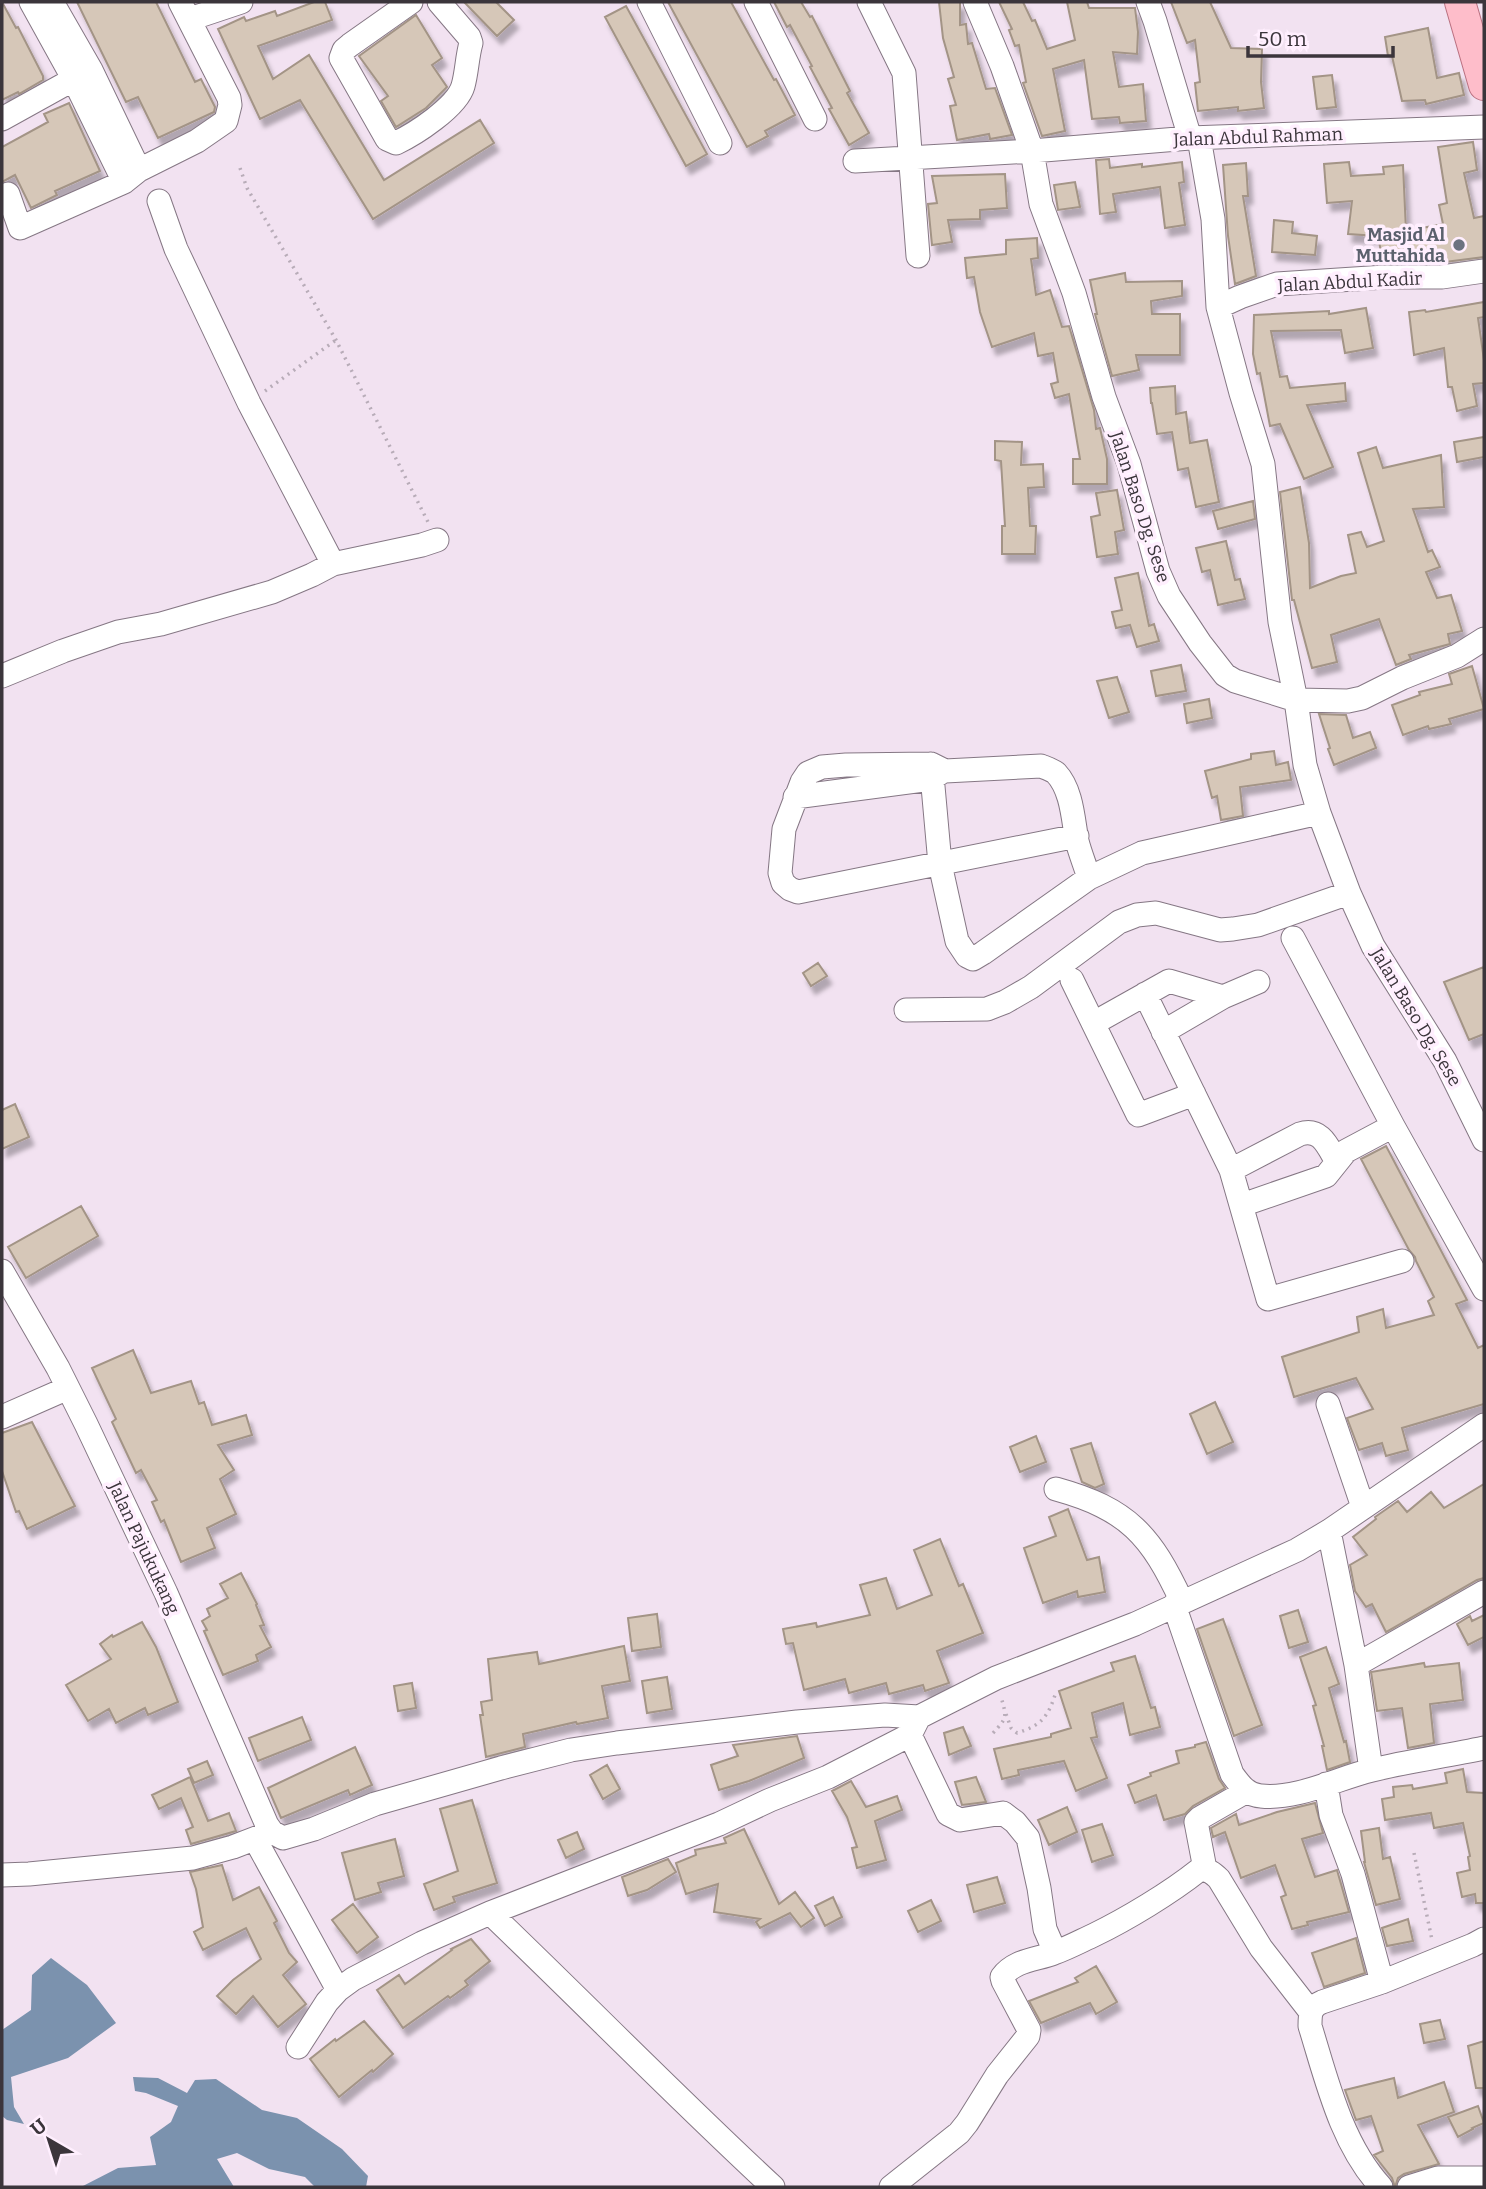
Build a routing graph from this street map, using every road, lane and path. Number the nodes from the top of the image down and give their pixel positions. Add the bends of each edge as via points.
1 (31, 2) edge
2 (52, 2) edge
3 (241, 2) edge
4 (411, 2) edge
5 (439, 2) edge
6 (649, 2) edge
7 (757, 2) edge
8 (869, 2) edge
9 (975, 2) edge
10 (1148, 2) edge
11 (1460, 2) edge
12 (185, 10) edge
13 (82, 74) junction
14 (1484, 85) edge
15 (2, 119) edge
16 (815, 119) dead end
17 (1484, 127) edge
18 (1194, 138) junction
19 (720, 143) dead end
20 (1032, 151) junction
21 (912, 158) junction
22 (855, 161) dead end
23 (240, 169) dead end
24 (131, 176) junction
25 (8, 194) dead end
26 (159, 201) dead end
27 (918, 256) dead end
28 (1484, 271) edge
29 (1219, 307) junction
30 (336, 340) junction
31 (249, 403) junction
32 (437, 540) joint
33 (333, 564) junction
34 (1484, 639) edge
35 (2, 676) edge
36 (1296, 700) junction
37 (936, 771) junction
38 (795, 797) junction
39 (1319, 813) junction
40 (1077, 836) junction
41 (940, 864) junction
42 (1089, 878) junction
43 (1349, 893) junction
44 (1293, 938) dead end
45 (1072, 980) dead end
46 (1258, 982) dead end
47 (1145, 994) junction
48 (1223, 997) junction
49 (906, 1010) dead end
50 (1094, 1023) junction
51 (1163, 1032) junction
52 (1194, 1094) junction
53 (1393, 1126) junction
54 (1484, 1140) edge
55 (1338, 1163) junction
56 (1231, 1170) junction
57 (1242, 1205) junction
58 (1402, 1261) dead end
59 (2, 1272) edge
60 (1484, 1289) edge
61 (68, 1388) junction
62 (1328, 1405) dead end
63 (2, 1417) edge
64 (1484, 1424) edge
65 (1056, 1489) dead end
66 (1363, 1507) junction
67 (1329, 1531) junction
68 (1484, 1592) edge
69 (1178, 1604) junction
70 (1356, 1665) junction
71 (996, 1678) junction
72 (1056, 1692) dead end
73 (1006, 1714) junction
74 (914, 1726) junction
75 (993, 1733) dead end
76 (1484, 1748) edge
77 (1371, 1770) junction
78 (1326, 1784) junction
79 (1247, 1791) junction
80 (264, 1835) junction
81 (1415, 1853) dead end
82 (1205, 1869) junction
83 (2, 1875) edge
84 (490, 1913) junction
85 (1484, 1939) edge
86 (1055, 1952) junction
87 (1436, 1959) junction
88 (1381, 1982) junction
89 (338, 1990) junction
90 (1310, 2011) junction
91 (298, 2047) dead end
92 (1477, 2181) edge
93 (773, 2187) edge
94 (891, 2187) edge
95 (1381, 2187) edge
96 (1409, 2187) edge

1 - 13 street
2 - 13 street
3 - 12 street
4 - 5 street via 350,45 341,58 387,139 393,142 416,132 454,102 462,89 471,43
6 - 19 street
7 - 16 street
8 - 21 street via 904,73
9 - 20 street, Jalan Baso Dg. Sese
10 - 18 street
11 - 14 main road
12 - 24 street via 229,98 229,114 217,129
13 - 15 street
13 - 24 street
17 - 18 street, Jalan Abdul Rahman
18 - 20 street, Jalan Abdul Rahman
18 - 29 street via 1213,219
20 - 21 street, Jalan Abdul Rahman
20 - 36 street, Jalan Baso Dg. Sese via 1041,204 1074,293 1169,596 1225,675
21 - 22 street, Jalan Abdul Rahman
21 - 27 street
23 - 30 path
24 - 25 street via 20,228
26 - 31 street via 176,249
28 - 29 street, Jalan Abdul Kadir via 1277,284
29 - 36 street via 1263,464 1280,622
30 - 31 path
30 - 32 path
31 - 33 street
32 - 33 street
33 - 35 street via 272,592 118,632
34 - 36 street via 1363,698
36 - 39 street, Jalan Baso Dg. Sese via 1305,765
37 - 38 street
37 - 38 street via 822,767 808,773
37 - 40 street via 1041,766 1054,772 1065,788
37 - 41 street
38 - 41 street via 784,829 780,873 790,890
39 - 42 street via 1142,853
39 - 43 street, Jalan Baso Dg. Sese
40 - 41 street
40 - 42 street
41 - 42 street via 957,940 973,958
43 - 49 street via 1258,925 1233,929 1220,930 1156,913 1137,915 1119,922 1005,1003 987,1009
43 - 54 street, Jalan Baso Dg. Sese via 1373,946 1445,1061
44 - 53 street
45 - 50 street
46 - 48 street
47 - 48 street via 1169,981
47 - 50 street
47 - 51 street
48 - 51 street
50 - 52 street via 1138,1115
51 - 52 street
52 - 56 street
53 - 55 street via 1346,1151
53 - 60 street
55 - 56 street via 1320,1136 1307,1132
55 - 57 street via 1326,1176
56 - 57 street
57 - 58 street via 1268,1298
59 - 61 street, Jalan Pajukukang
61 - 63 street
61 - 80 street, Jalan Pajukukang via 166,1593 264,1819
62 - 66 street
64 - 66 street
65 - 69 street via 1099,1502 1140,1532 1164,1565
66 - 67 street
67 - 69 street
67 - 70 street
68 - 70 street
69 - 71 street
69 - 79 street via 1232,1774
70 - 77 street
71 - 73 path
71 - 74 street
72 - 73 path via 1046,1717 1026,1730 1017,1733
73 - 75 path
74 - 80 street via 885,1715 571,1750 374,1804 289,1837
74 - 84 street via 828,1777
74 - 86 street via 948,1814 960,1820 1003,1813 1028,1838 1045,1929
76 - 77 street
77 - 78 street
78 - 79 street via 1280,1796
78 - 88 street
79 - 82 street via 1196,1822
80 - 83 street via 175,1861
80 - 89 street, Jalan Pajukukang
81 - 87 path
82 - 86 street via 1101,1931
82 - 90 street via 1219,1879 1261,1948
84 - 89 street via 412,1948
84 - 93 street
85 - 87 street
86 - 94 street via 1015,1964 1004,1974 1028,2036 959,2133
87 - 88 street
88 - 90 street via 1322,2002
89 - 91 street
90 - 95 street via 1310,2026 1344,2129
92 - 96 street via 1438,2178

